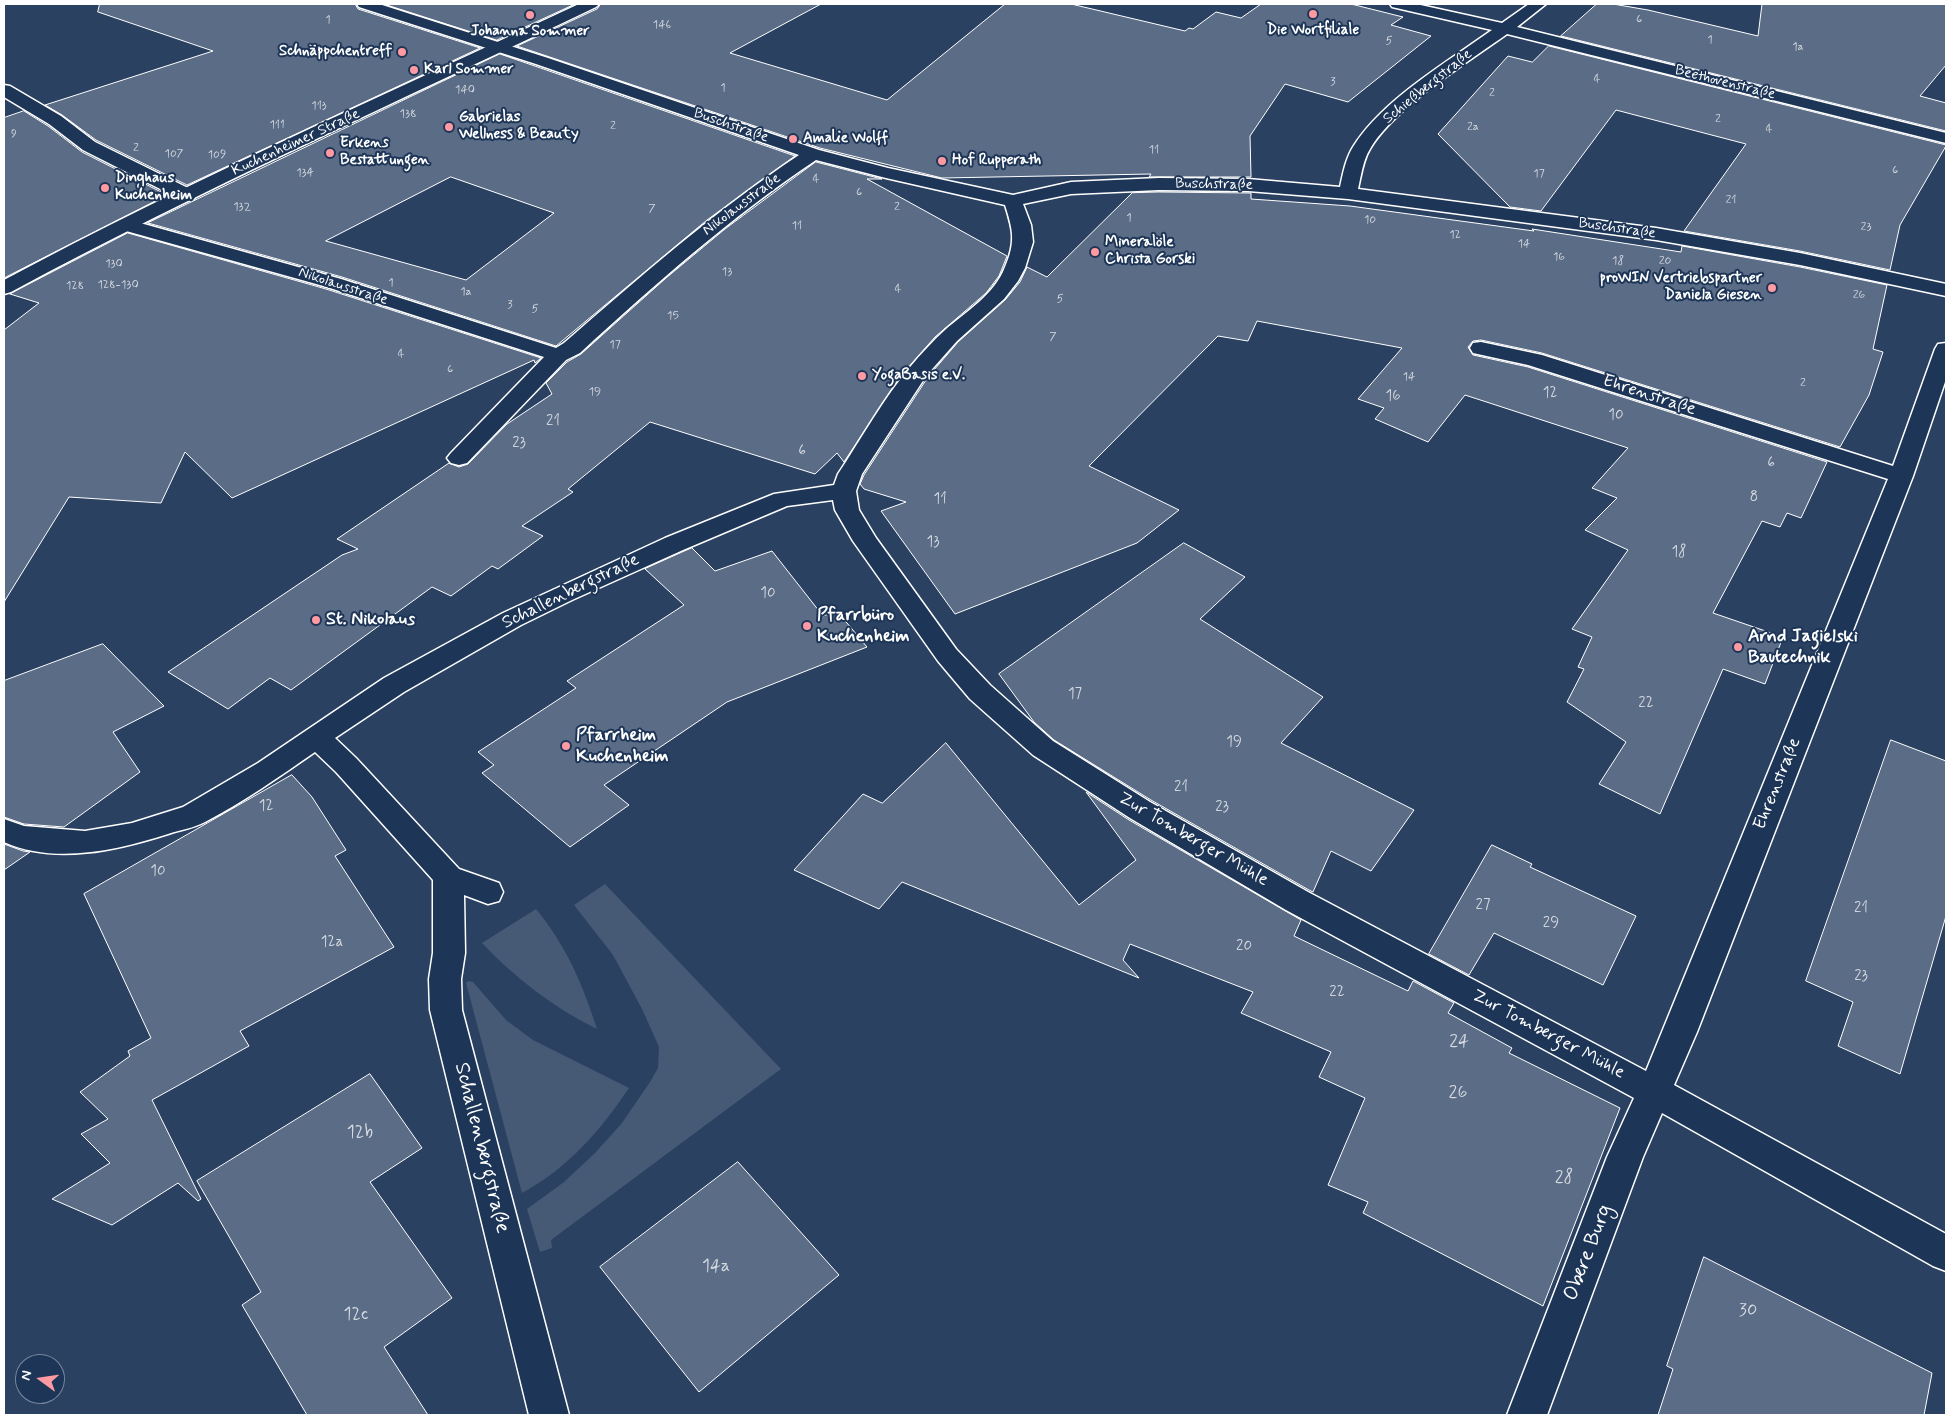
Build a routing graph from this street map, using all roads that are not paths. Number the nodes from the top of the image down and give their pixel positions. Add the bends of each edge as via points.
1 (364, 4) edge
2 (591, 4) edge
3 (1396, 4) edge
4 (1539, 4) edge
5 (1504, 29) junction
6 (499, 47) junction
7 (4, 90) edge
8 (1946, 138) edge
9 (813, 154) junction
10 (1348, 193) junction
11 (187, 195) junction
12 (1013, 201) junction
13 (126, 225) junction
14 (4, 288) edge
15 (1946, 290) edge
16 (1482, 348) dead end
17 (1946, 349) edge
18 (558, 355) junction
19 (459, 458) dead end
20 (1900, 476) junction
21 (844, 491) junction
22 (316, 737) junction
23 (4, 830) edge
24 (448, 877) junction
25 (488, 892) dead end
26 (1654, 1091) junction
27 (1946, 1254) edge
28 (549, 1415) edge
29 (1527, 1415) edge

1 - 6 street, Buschstraße
2 - 6 street, Kuchenheimer Straße
3 - 5 street, Beethovenstraße
4 - 5 street, Schießbergstraße
5 - 8 street, Beethovenstraße
5 - 10 street, Schießbergstraße via 1434,79 1376,129 1361,148
6 - 9 street, Buschstraße
6 - 11 street, Kuchenheimer Straße
7 - 11 street via 55,120 89,146
9 - 12 street, Buschstraße
9 - 18 street, Nikolausstraße via 769,183 685,249 572,348
10 - 12 street, Buschstraße via 1248,185 1150,184 1071,188
10 - 15 street, Buschstraße via 1656,234 1800,259
11 - 13 street, Kuchenheimer Straße
12 - 21 street via 1023,242 1016,268 997,295 918,371 850,474
13 - 14 street, Kuchenheimer Straße
13 - 18 street, Nikolausstraße via 334,283
16 - 20 street, Ehrenstraße via 1534,360
17 - 20 street, Ehrenstraße
18 - 19 street, Nikolausstraße
20 - 26 street, Ehrenstraße
21 - 22 street, Schallenbergstraße via 782,499 563,594 394,685
21 - 26 street, Zur Tomberger Mühle via 847,510 864,541 947,655 980,692 1043,748 1140,810 1297,901
22 - 23 street, Schallenbergstraße via 193,815 161,826 85,842 20,837
22 - 24 street via 346,765
24 - 25 street
24 - 28 street, Schallenbergstraße via 446,1010
26 - 27 street, Zur Tomberger Mühle
26 - 29 street, Obere Burg via 1625,1157

